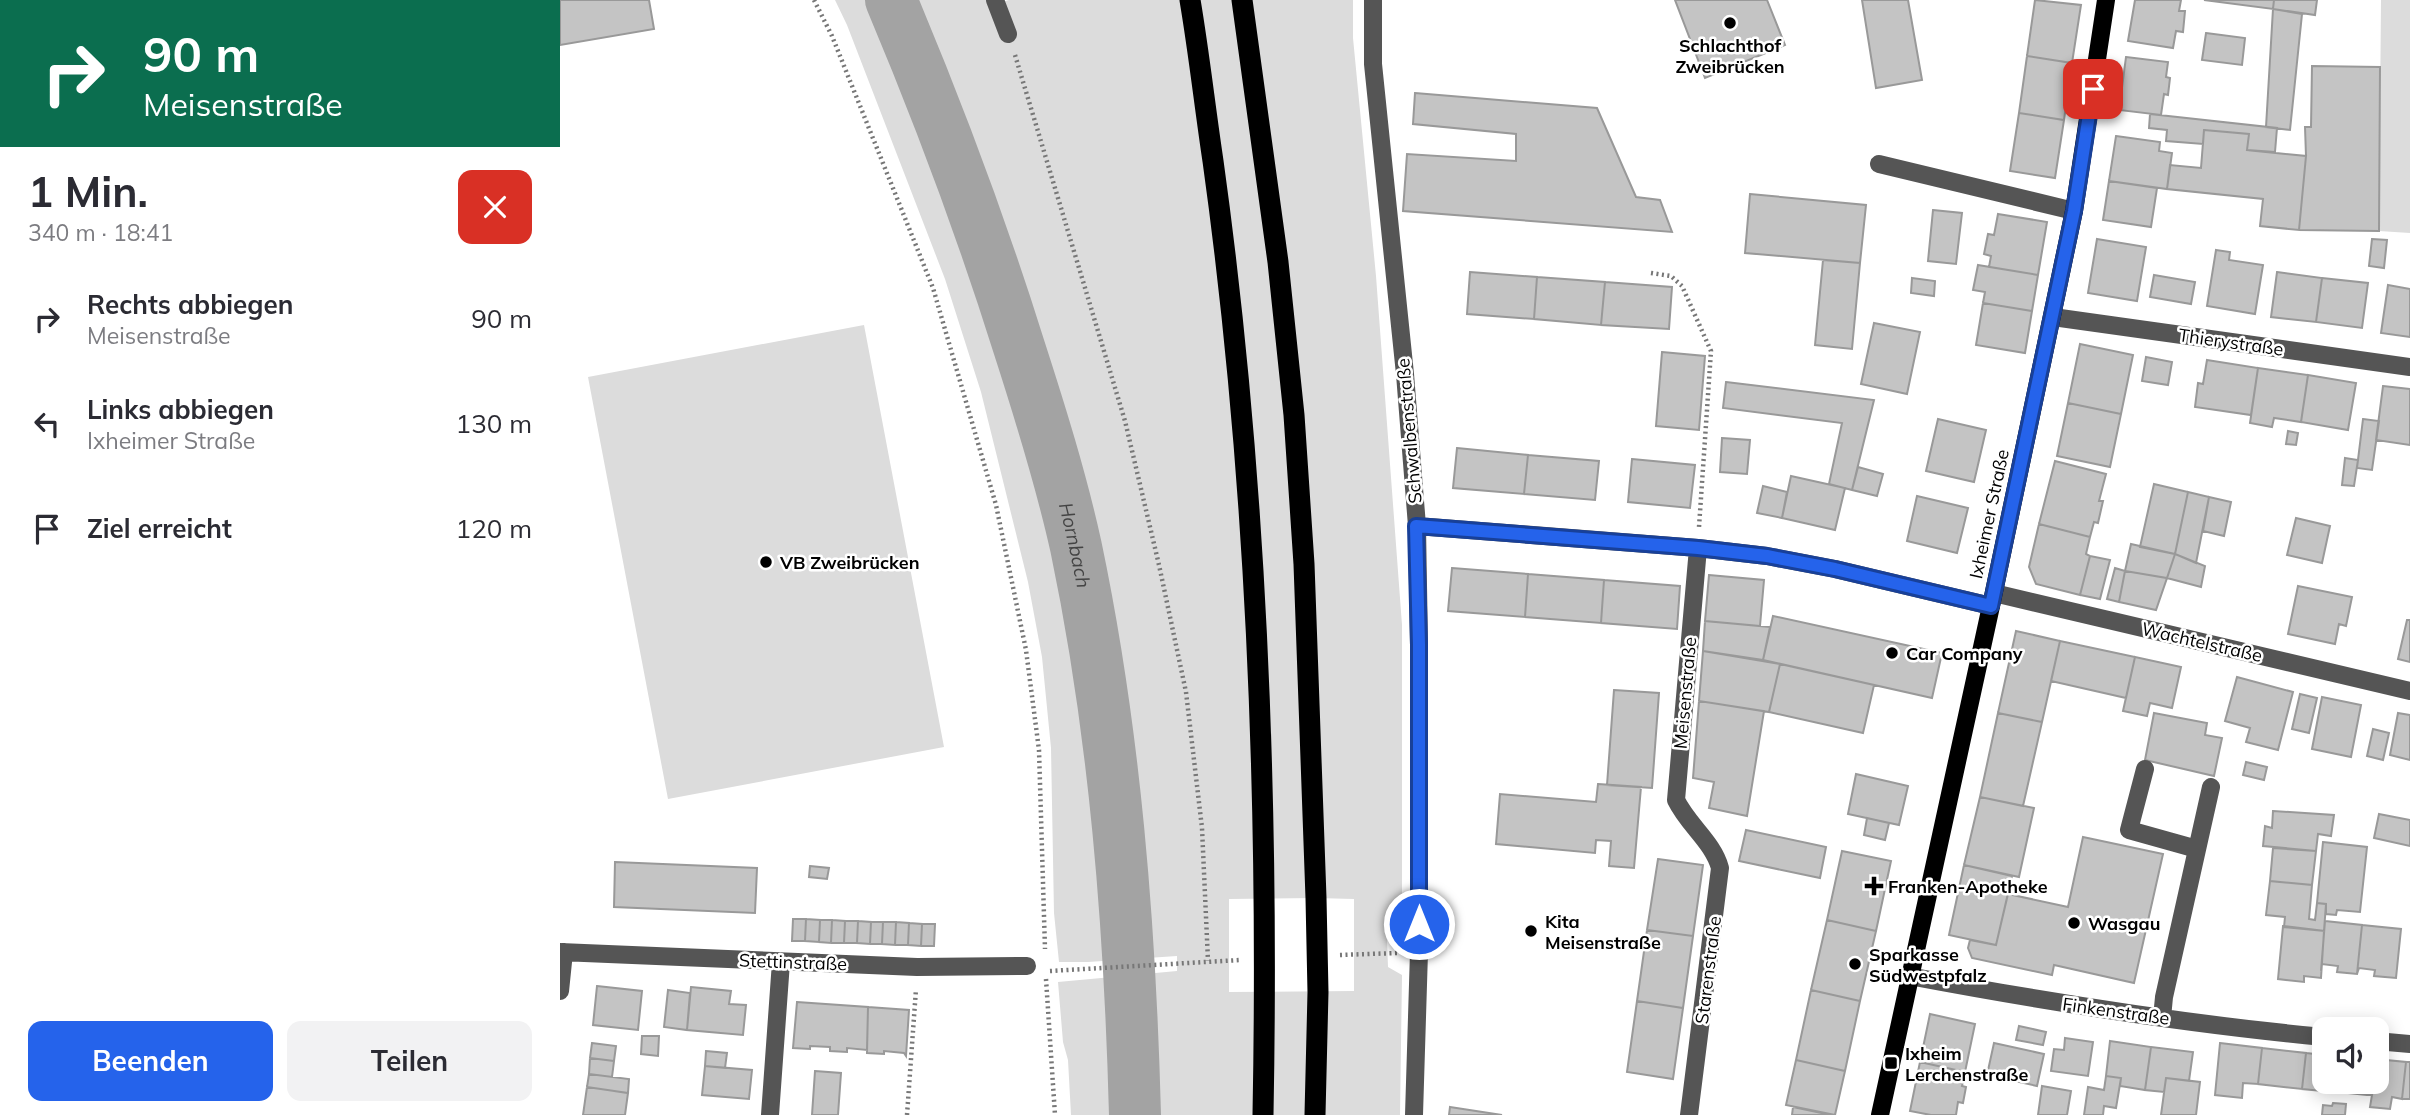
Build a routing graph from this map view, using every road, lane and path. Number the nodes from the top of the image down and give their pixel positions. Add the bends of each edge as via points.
1 (814, 0) edge
2 (995, 0) edge
3 (1190, 0) edge
4 (1242, 0) edge
5 (1373, 0) edge
6 (2106, 0) edge
7 (1008, 34) joint
8 (1879, 164) dead end
9 (2074, 211) junction
10 (1651, 274) dead end
11 (2053, 317) junction
12 (2410, 367) edge
13 (1416, 526) junction
14 (1698, 548) junction
15 (1993, 600) junction
16 (2410, 691) edge
17 (2145, 769) dead end
18 (2211, 787) dead end
19 (1697, 832) joint
20 (2197, 849) junction
21 (562, 952) edge
22 (1045, 954) dead end
23 (1208, 961) dead end
24 (781, 962) junction
25 (1177, 963) dead end
26 (1027, 966) dead end
27 (917, 967) junction
28 (1909, 976) junction
29 (560, 991) edge
30 (2162, 1018) junction
31 (2312, 1036) edge
32 (2389, 1042) edge
33 (2410, 1044) edge
34 (770, 1115) edge
35 (907, 1115) edge
36 (1055, 1115) edge
37 (1263, 1115) edge
38 (1315, 1115) edge
39 (1414, 1115) edge
40 (1689, 1115) edge
41 (1880, 1115) edge

1 - 22 path via 933,288 996,505 1026,650 1039,750
2 - 7 street
3 - 37 highway via 1228,267 1254,561 1265,899
4 - 38 highway via 1278,262 1304,565 1318,992
5 - 13 street, Schwalbenstraße via 1373,64
6 - 9 main road, Ixheimer Straße
7 - 23 path via 1125,421 1159,565 1186,692 1202,828
8 - 9 street
9 - 11 main road, Ixheimer Straße
10 - 14 path via 1671,276 1682,286 1711,351
11 - 12 street, Thierystraße
11 - 15 main road, Ixheimer Straße
13 - 14 street
13 - 39 street, Schwalbenstraße via 1419,924
14 - 15 street via 1767,556
14 - 19 street, Meisenstraße via 1676,800
15 - 16 street, Wachtelstraße
15 - 28 main road, Ixheimer Straße
17 - 20 street via 2129,830
18 - 20 street
19 - 40 street, Starenstraße via 1716,854 1720,868
20 - 30 street
21 - 24 street, Stettinstraße
21 - 29 street
24 - 27 street, Stettinstraße
24 - 34 street
25 - 36 path via 1046,969
26 - 27 street, Stettinstraße
27 - 35 path
28 - 30 street, Finkenstraße
28 - 41 main road, Ixheimer Straße
30 - 31 street, Finkenstraße
32 - 33 street

